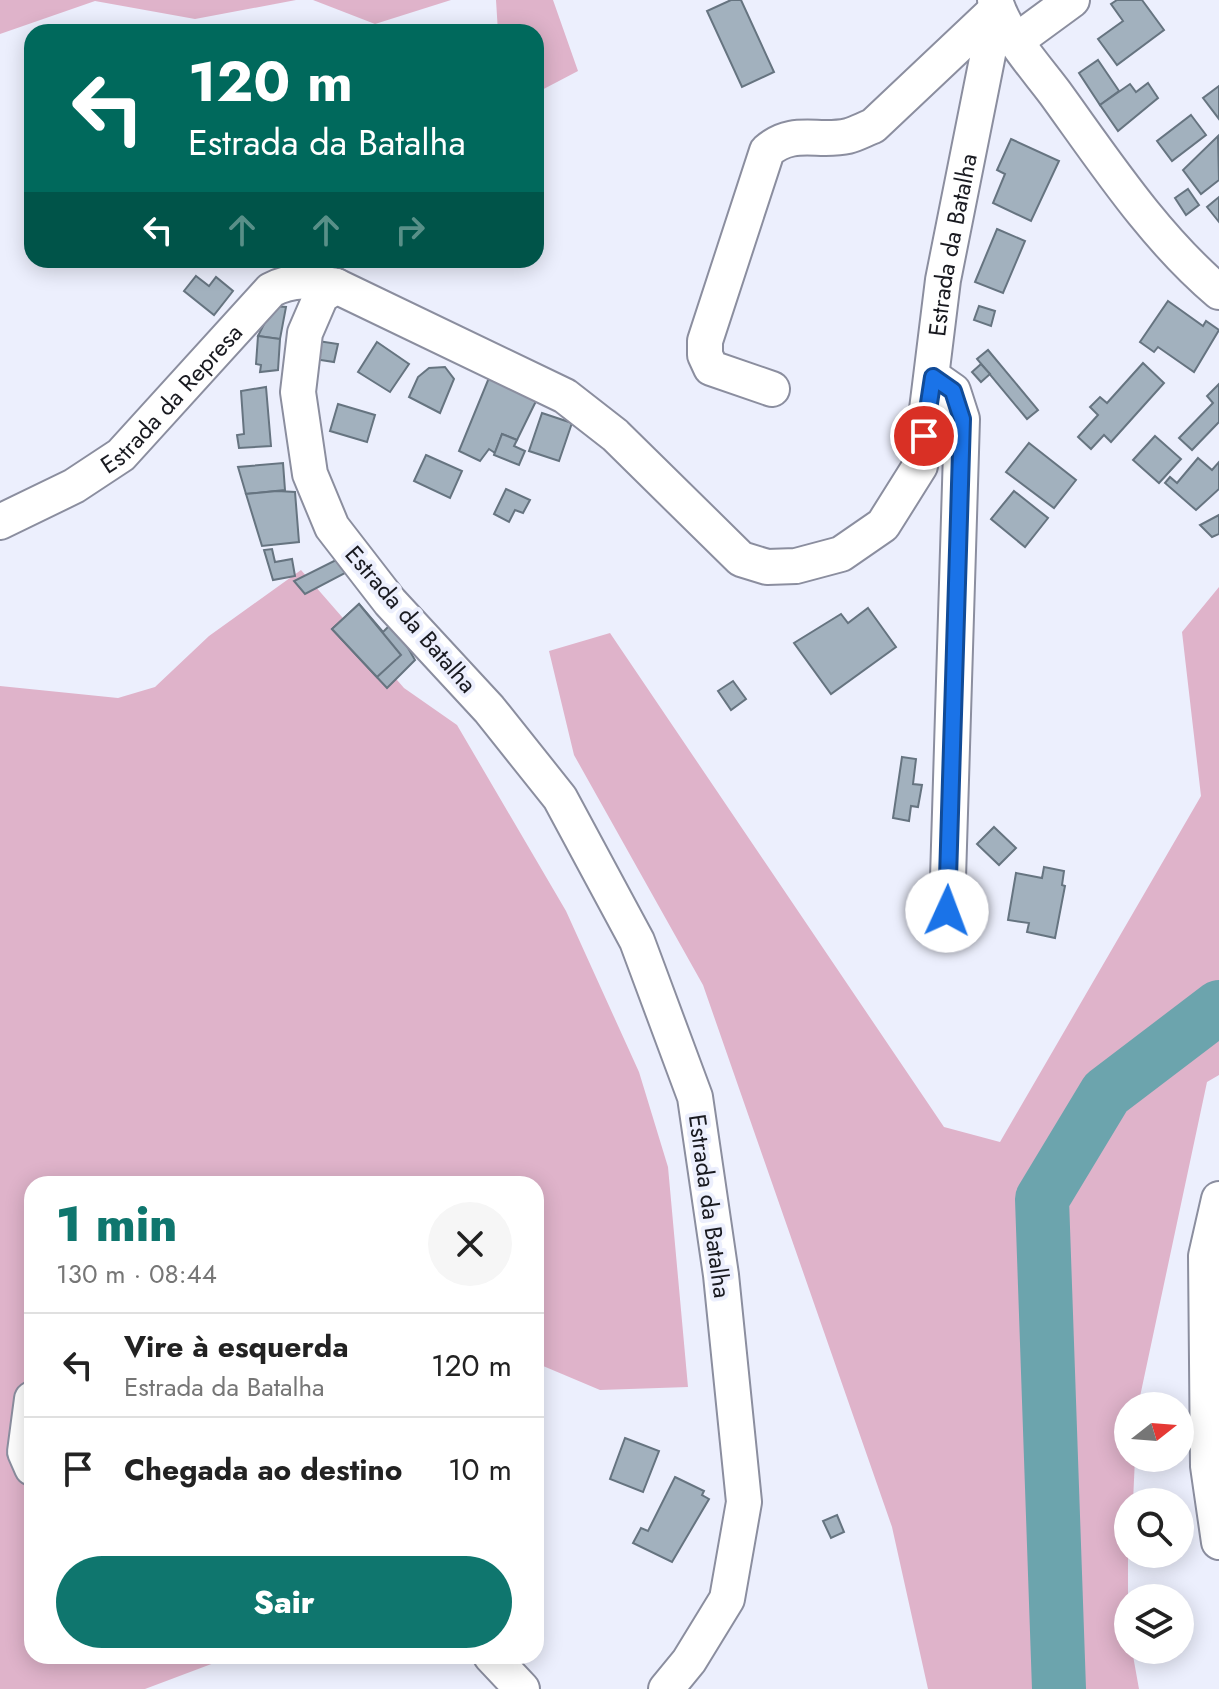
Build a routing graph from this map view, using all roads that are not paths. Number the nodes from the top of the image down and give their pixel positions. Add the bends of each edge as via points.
1 (1072, 0) edge
2 (996, 4) edge
3 (1016, 41) junction
4 (336, 286) junction
5 (1219, 292) edge
6 (933, 377) junction
7 (772, 389) dead end
8 (0, 522) edge
9 (947, 911) dead end
10 (1219, 1199) edge
11 (1219, 1542) edge
12 (500, 1664) edge
13 (526, 1688) edge
14 (666, 1689) edge

1 - 3 street
2 - 3 street
2 - 6 street, Estrada da Batalha via 943,280
2 - 7 street via 873,126 847,137 796,136 767,151 705,355 711,368
3 - 5 street via 1180,255
4 - 6 street, Estrada da Batalha via 565,396 615,435 741,559 767,567 796,566 841,554 883,525 920,466
4 - 8 street, Estrada da Represa via 307,280 271,290 121,455 74,486
4 - 14 street, Estrada da Batalha via 321,296 305,333 298,392 310,474 332,527 560,798 637,941 695,1097 721,1275 744,1502 727,1599
6 - 9 street via 953,391 962,419
10 - 11 street via 1206,1256 1208,1466
12 - 13 street

